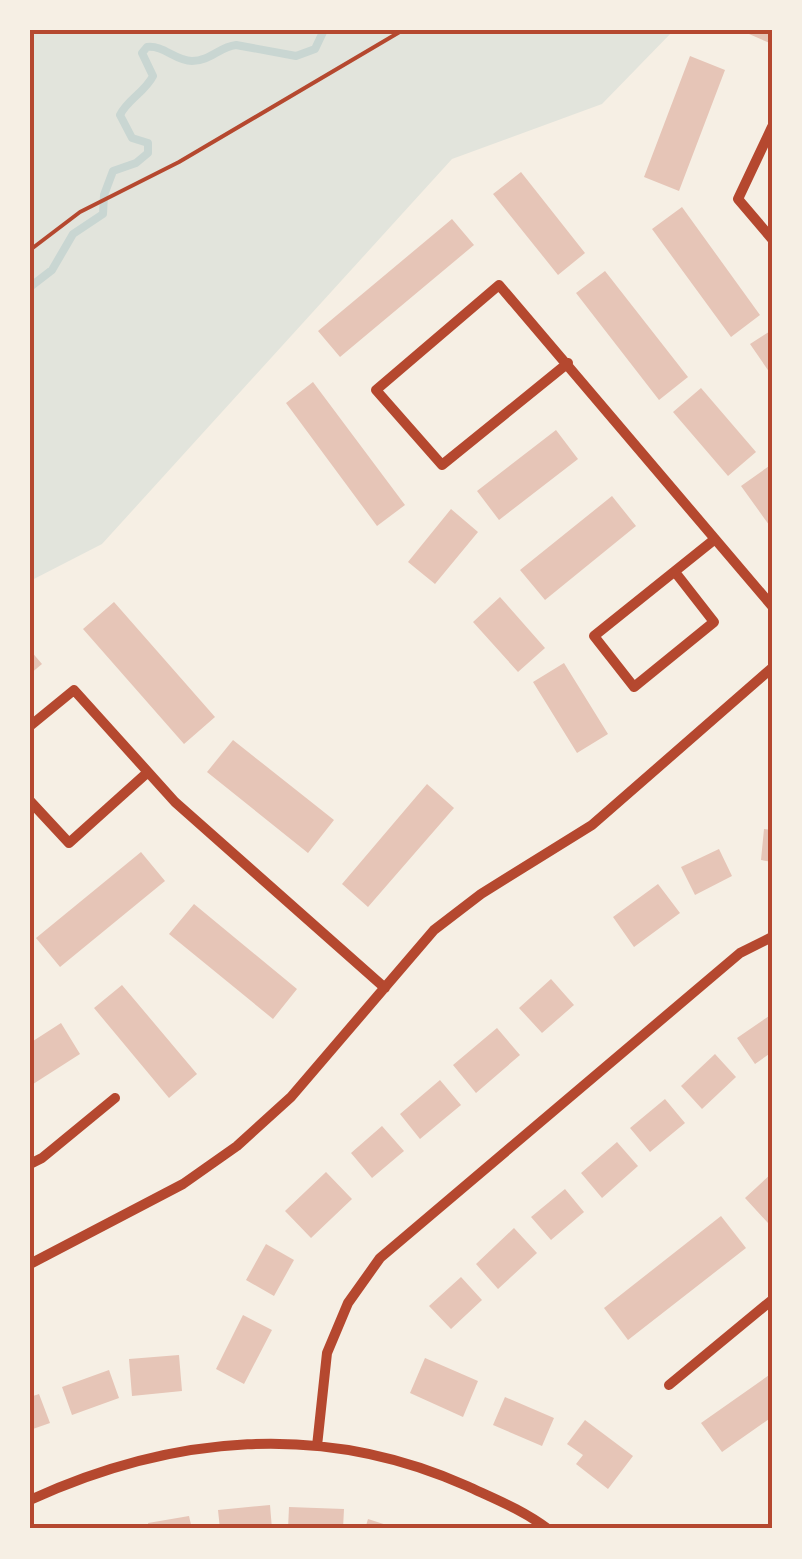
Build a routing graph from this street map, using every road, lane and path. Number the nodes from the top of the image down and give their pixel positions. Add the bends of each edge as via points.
1 (403, 30) edge
2 (772, 127) edge
3 (772, 239) edge
4 (30, 250) edge
5 (568, 364) junction
6 (715, 539) junction
7 (674, 572) junction
8 (772, 606) edge
9 (772, 668) edge
10 (30, 726) edge
11 (148, 772) junction
12 (30, 801) edge
13 (772, 937) edge
14 (384, 988) junction
15 (115, 1098) dead end
16 (30, 1164) edge
17 (30, 1264) edge
18 (772, 1300) edge
19 (669, 1384) dead end
20 (317, 1446) junction
21 (30, 1500) edge
22 (548, 1529) edge

1 - 4 path via 80,212
2 - 3 street via 738,199
5 - 5 street via 500,284 376,390 442,465
5 - 6 street
6 - 7 street
6 - 8 street
7 - 7 street via 594,636 634,687 714,622
9 - 14 street via 592,825 434,930
10 - 11 street via 74,690
11 - 12 street via 69,843
11 - 14 street
13 - 20 street via 740,953 380,1258 348,1302 327,1354
14 - 17 street via 291,1097 237,1146 183,1184
15 - 16 street
18 - 19 street
20 - 21 street via 239,1443 156,1455 84,1475
20 - 22 street via 428,1468

